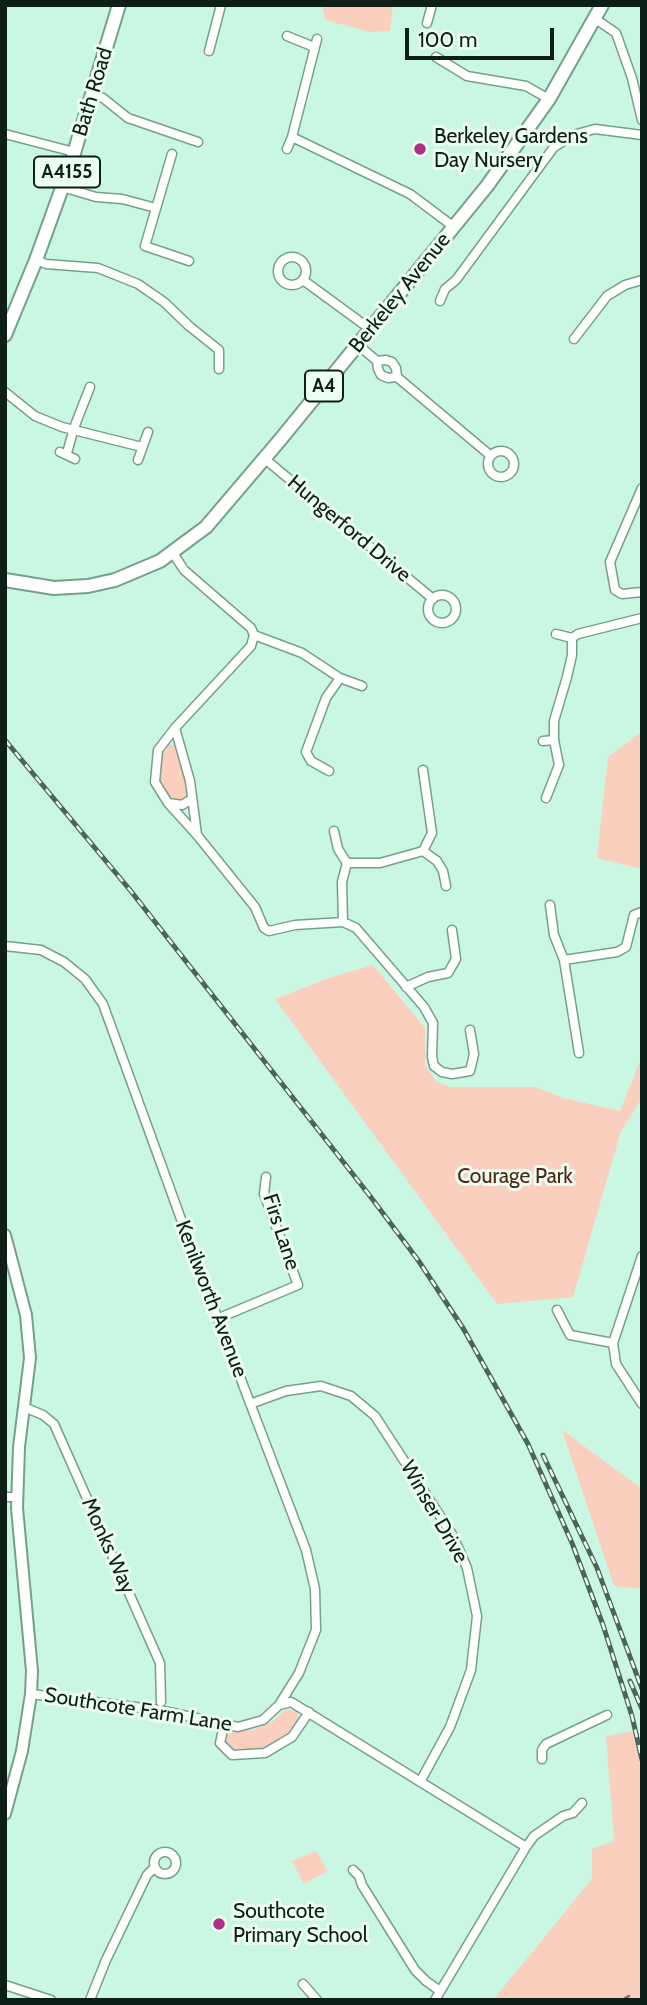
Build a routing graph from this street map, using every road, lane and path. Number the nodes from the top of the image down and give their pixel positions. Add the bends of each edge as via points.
1 (119, 5) edge
2 (221, 5) edge
3 (432, 5) edge
4 (597, 9) edge
5 (427, 23) dead end
6 (287, 36) dead end
7 (209, 51) dead end
8 (436, 57) dead end
9 (92, 94) junction
10 (549, 99) junction
11 (642, 120) edge
12 (5, 134) edge
13 (642, 135) edge
14 (292, 137) junction
15 (198, 142) dead end
16 (287, 149) dead end
17 (74, 152) junction
18 (172, 154) dead end
19 (62, 187) junction
20 (156, 208) junction
21 (454, 227) junction
22 (36, 260) junction
23 (190, 261) dead end
24 (303, 280) dead end
25 (642, 280) edge
26 (440, 301) dead end
27 (370, 329) junction
28 (6, 330) edge
29 (575, 340) dead end
30 (358, 345) junction
31 (377, 361) junction
32 (219, 369) dead end
33 (397, 377) junction
34 (90, 387) dead end
35 (5, 392) edge
36 (74, 428) junction
37 (148, 432) dead end
38 (142, 447) junction
39 (491, 457) dead end
40 (75, 459) dead end
41 (265, 459) junction
42 (138, 460) dead end
43 (642, 488) edge
44 (173, 553) junction
45 (5, 580) edge
46 (642, 592) edge
47 (433, 599) dead end
48 (642, 618) edge
49 (556, 634) dead end
50 (254, 635) junction
51 (572, 638) junction
52 (340, 678) junction
53 (362, 686) dead end
54 (175, 727) junction
55 (554, 740) junction
56 (543, 741) dead end
57 (423, 770) dead end
58 (329, 771) dead end
59 (546, 798) dead end
60 (192, 799) junction
61 (168, 803) junction
62 (334, 831) dead end
63 (197, 835) junction
64 (423, 851) junction
65 (347, 863) junction
66 (446, 886) dead end
67 (550, 905) dead end
68 (642, 912) edge
69 (343, 922) junction
70 (452, 930) dead end
71 (5, 946) edge
72 (564, 960) junction
73 (406, 987) junction
74 (470, 1030) dead end
75 (579, 1053) dead end
76 (267, 1177) dead end
77 (5, 1235) edge
78 (642, 1256) edge
79 (557, 1310) dead end
80 (219, 1318) junction
81 (613, 1343) junction
82 (250, 1404) junction
83 (642, 1404) edge
84 (26, 1408) junction
85 (11, 1497) edge
86 (31, 1694) junction
87 (161, 1702) dead end
88 (279, 1705) junction
89 (309, 1712) junction
90 (607, 1715) dead end
91 (224, 1726) junction
92 (542, 1759) dead end
93 (420, 1782) junction
94 (582, 1803) dead end
95 (5, 1814) edge
96 (526, 1847) junction
97 (155, 1867) dead end
98 (353, 1870) dead end
99 (303, 1983) dead end
100 (5, 1985) edge
101 (440, 1991) junction
102 (51, 2000) edge
103 (90, 2000) edge
104 (317, 2000) edge
105 (435, 2000) edge

1 - 9 main road, Bath Road / A4155
2 - 7 street
3 - 5 street
4 - 10 main road, Berkeley Avenue / A4
4 - 11 street via 616,33
6 - 14 street via 316,43
8 - 10 street via 467,75 526,86
9 - 15 street via 128,118
9 - 17 main road, Bath Road / A4155
10 - 21 main road, Berkeley Avenue / A4
12 - 17 street
13 - 26 street via 595,129 554,147
14 - 16 street
14 - 21 street via 410,194
17 - 19 main road, Bath Road / A4155
18 - 20 street
19 - 20 street
19 - 22 main road, Bath Road / A4155
20 - 23 street via 145,246
21 - 27 main road, Berkeley Avenue / A4
22 - 28 main road, Bath Road / A4155
22 - 32 street via 98,268 138,284 219,350
24 - 27 street
25 - 29 street via 607,296
27 - 30 main road, Berkeley Avenue / A4
30 - 31 street
30 - 41 main road, Berkeley Avenue / A4
31 - 33 street via 381,375
31 - 33 street via 392,362
33 - 39 street
34 - 36 street
35 - 36 street via 35,416
36 - 38 street
36 - 40 street via 63,453
37 - 38 street
38 - 42 street
41 - 44 main road, Berkeley Avenue / A4 via 206,527
41 - 47 street, Hungerford Drive
43 - 46 street via 610,562 615,590
44 - 45 main road, Berkeley Avenue / A4 via 123,578 88,586 44,587
44 - 50 street via 184,570
48 - 51 street
49 - 51 street
50 - 52 street via 302,653
50 - 54 street via 251,646
51 - 55 street
52 - 53 street
52 - 58 street via 326,698 306,752 311,761
54 - 60 street
54 - 61 street via 158,750 156,762 155,782
55 - 56 street
55 - 59 street via 559,765
57 - 64 street via 432,833
60 - 61 street via 182,805
60 - 63 street
61 - 63 street
62 - 65 street
63 - 69 street via 269,931
64 - 65 street via 380,863
64 - 66 street via 437,861
65 - 69 street via 342,882
67 - 72 street
68 - 72 street via 634,915 626,947
69 - 73 street via 356,928
70 - 73 street via 456,959 448,974
71 - 80 street, Kenilworth Avenue via 41,950 64,962 85,979 103,1004
72 - 75 street
73 - 74 street via 433,1023 432,1057 442,1072 470,1072 474,1054
76 - 80 street, Firs Lane via 264,1194 298,1285
77 - 84 street via 26,1315 30,1358
78 - 81 street
79 - 81 street via 570,1335
80 - 82 street, Kenilworth Avenue
81 - 83 street via 616,1364
82 - 88 street, Kenilworth Avenue via 306,1550 315,1589 316,1630 299,1673
82 - 93 street, Winser Drive via 286,1391 320,1386 351,1396 375,1416 453,1536 467,1568 477,1616 471,1670 450,1727
84 - 85 street
84 - 87 street, Monks Way via 54,1424 160,1662
85 - 86 street via 30,1635
86 - 91 street, Southcote Farm Lane via 159,1710
86 - 95 street
88 - 89 street via 291,1702
88 - 91 street, Southcote Farm Lane via 263,1720
89 - 91 street via 292,1737 265,1753 232,1755 220,1743
89 - 93 street
90 - 92 street via 546,1744
93 - 96 street
94 - 96 street via 534,1836
96 - 101 street
97 - 103 street via 147,1875
98 - 101 street via 415,1970
99 - 104 street
100 - 102 street
101 - 105 street

